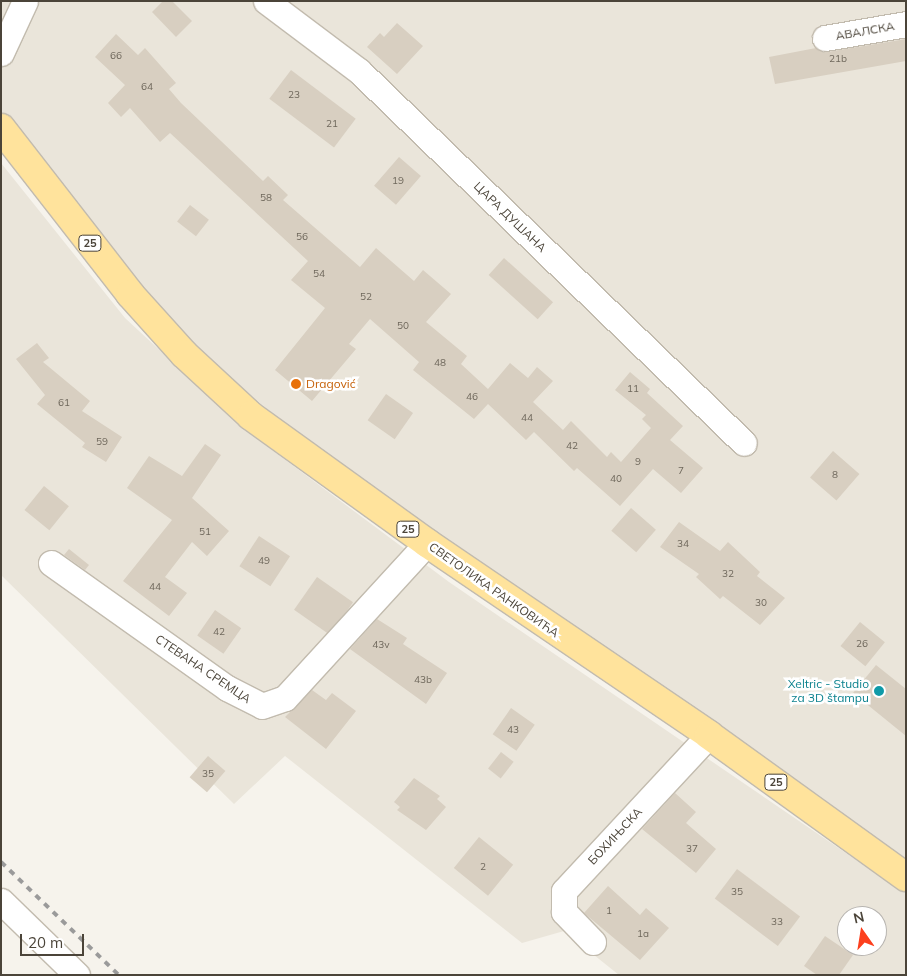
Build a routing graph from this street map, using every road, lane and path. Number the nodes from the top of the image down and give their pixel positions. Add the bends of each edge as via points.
1 (25, 1) edge
2 (266, 1) edge
3 (906, 24) edge
4 (825, 38) dead end
5 (1, 53) edge
6 (1, 128) edge
7 (744, 443) dead end
8 (427, 543) junction
9 (51, 563) dead end
10 (709, 735) junction
11 (906, 877) edge
12 (1, 901) edge
13 (593, 942) dead end
14 (77, 975) edge

1 - 5 street
2 - 7 street, ЦАРА ДУШАНА via 358,71
3 - 4 street, АВАЛСКА
6 - 8 main road, СВЕТОЛИКА РАНКОВИЋА / 25 via 130,294 196,366 271,431
8 - 9 street, СТЕВАНА СРЕМЦА via 285,698 262,706 227,688
8 - 10 main road, СВЕТОЛИКА РАНКОВИЋА / 25
10 - 11 main road, СВЕТОЛИКА РАНКОВИЋА / 25
10 - 13 street, БОХИЊСКА via 564,891 564,912
12 - 14 street

